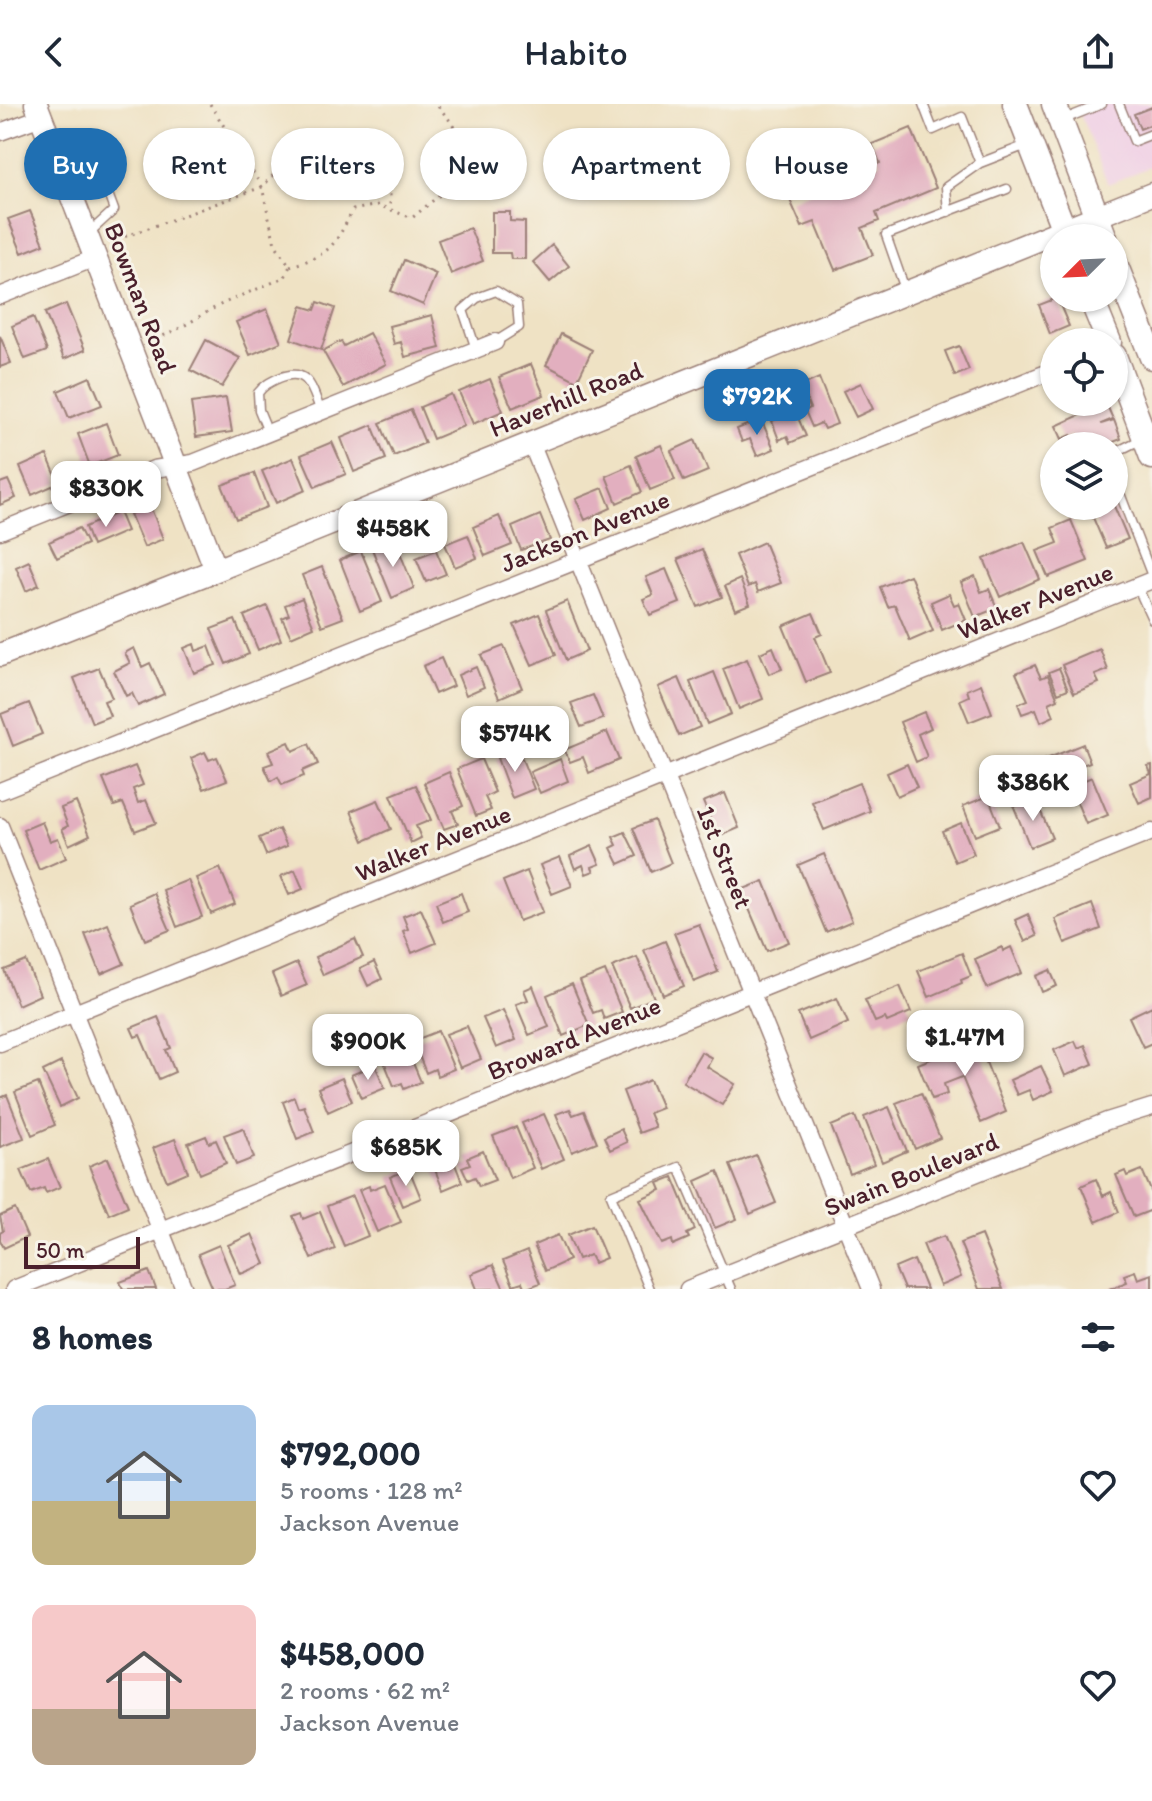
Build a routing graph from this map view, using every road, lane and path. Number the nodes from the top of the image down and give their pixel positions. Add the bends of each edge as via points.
1 (210, 104) edge
2 (436, 104) edge
3 (923, 104) edge
4 (1015, 104) edge
5 (1102, 104) edge
6 (1119, 104) edge
7 (39, 111) edge
8 (1057, 112) edge
9 (0, 132) edge
10 (1152, 134) edge
11 (1030, 144) junction
12 (980, 163) junction
13 (262, 187) junction
14 (1007, 189) dead end
15 (1152, 194) edge
16 (73, 200) edge
17 (110, 200) edge
18 (390, 209) junction
19 (948, 212) junction
20 (1061, 224) edge
21 (1100, 224) edge
22 (1106, 224) edge
23 (86, 235) junction
24 (1040, 243) edge
25 (102, 251) junction
26 (290, 266) junction
27 (906, 293) junction
28 (0, 296) edge
29 (1128, 296) edge
30 (146, 341) dead end
31 (495, 342) joint
32 (476, 350) junction
33 (1152, 357) edge
34 (1040, 376) edge
35 (1128, 393) edge
36 (321, 412) junction
37 (268, 433) junction
38 (531, 443) junction
39 (1148, 447) edge
40 (176, 467) junction
41 (0, 531) edge
42 (580, 558) junction
43 (216, 570) junction
44 (1147, 581) edge
45 (1152, 619) edge
46 (0, 655) edge
47 (667, 775) junction
48 (0, 791) edge
49 (0, 826) edge
50 (1152, 832) edge
51 (752, 993) junction
52 (74, 1013) junction
53 (0, 1043) edge
54 (1152, 1107) edge
55 (845, 1226) junction
56 (160, 1230) junction
57 (728, 1282) edge
58 (14, 1289) edge
59 (184, 1289) edge
60 (649, 1289) edge
61 (688, 1289) edge
62 (871, 1289) edge

1 - 13 path
2 - 18 path via 452,123 465,154 442,193 412,218
3 - 12 lane via 933,130 962,117
4 - 11 main road
5 - 8 lane
6 - 10 lane via 1134,141
7 - 9 street
8 - 21 main road
11 - 12 lane
11 - 20 main road
12 - 19 lane via 946,187
13 - 18 path via 279,169 298,165 390,182
13 - 25 path
13 - 26 path via 275,244
14 - 19 lane
15 - 22 street, Haverhill Road
16 - 23 street, Bowman Road
17 - 23 lane via 114,210
18 - 26 path via 378,205 353,210 335,246
19 - 27 lane via 886,235
23 - 25 street, Bowman Road
24 - 27 street, Haverhill Road
25 - 28 street
25 - 40 street, Bowman Road
26 - 30 path via 285,277 168,336
27 - 38 street, Haverhill Road
29 - 33 main road
31 - 32 street
31 - 32 lane via 519,327 517,304 496,291 463,310
32 - 36 street
34 - 42 street, Jackson Avenue
35 - 39 main road
36 - 37 street
36 - 37 lane via 299,374 269,382 258,393
37 - 40 street
38 - 42 street, 1st Street
38 - 43 street, Haverhill Road
39 - 44 lane via 1118,451 1114,478
40 - 41 street via 154,469
40 - 43 street, Bowman Road
42 - 47 street, 1st Street
42 - 48 street, Jackson Avenue
43 - 46 street, Haverhill Road
44 - 45 lane
44 - 47 street, Walker Avenue
47 - 51 street, 1st Street
47 - 52 street, Walker Avenue
49 - 52 street
50 - 51 street, Broward Avenue
51 - 55 street, 1st Street
51 - 56 street, Broward Avenue
52 - 53 street, Walker Avenue
52 - 56 street
54 - 55 street, Swain Boulevard
55 - 57 street, Swain Boulevard
55 - 62 street, 1st Street
56 - 58 street, Broward Avenue
56 - 59 street
57 - 60 lane via 679,1167 611,1195
57 - 61 street, Swain Boulevard

